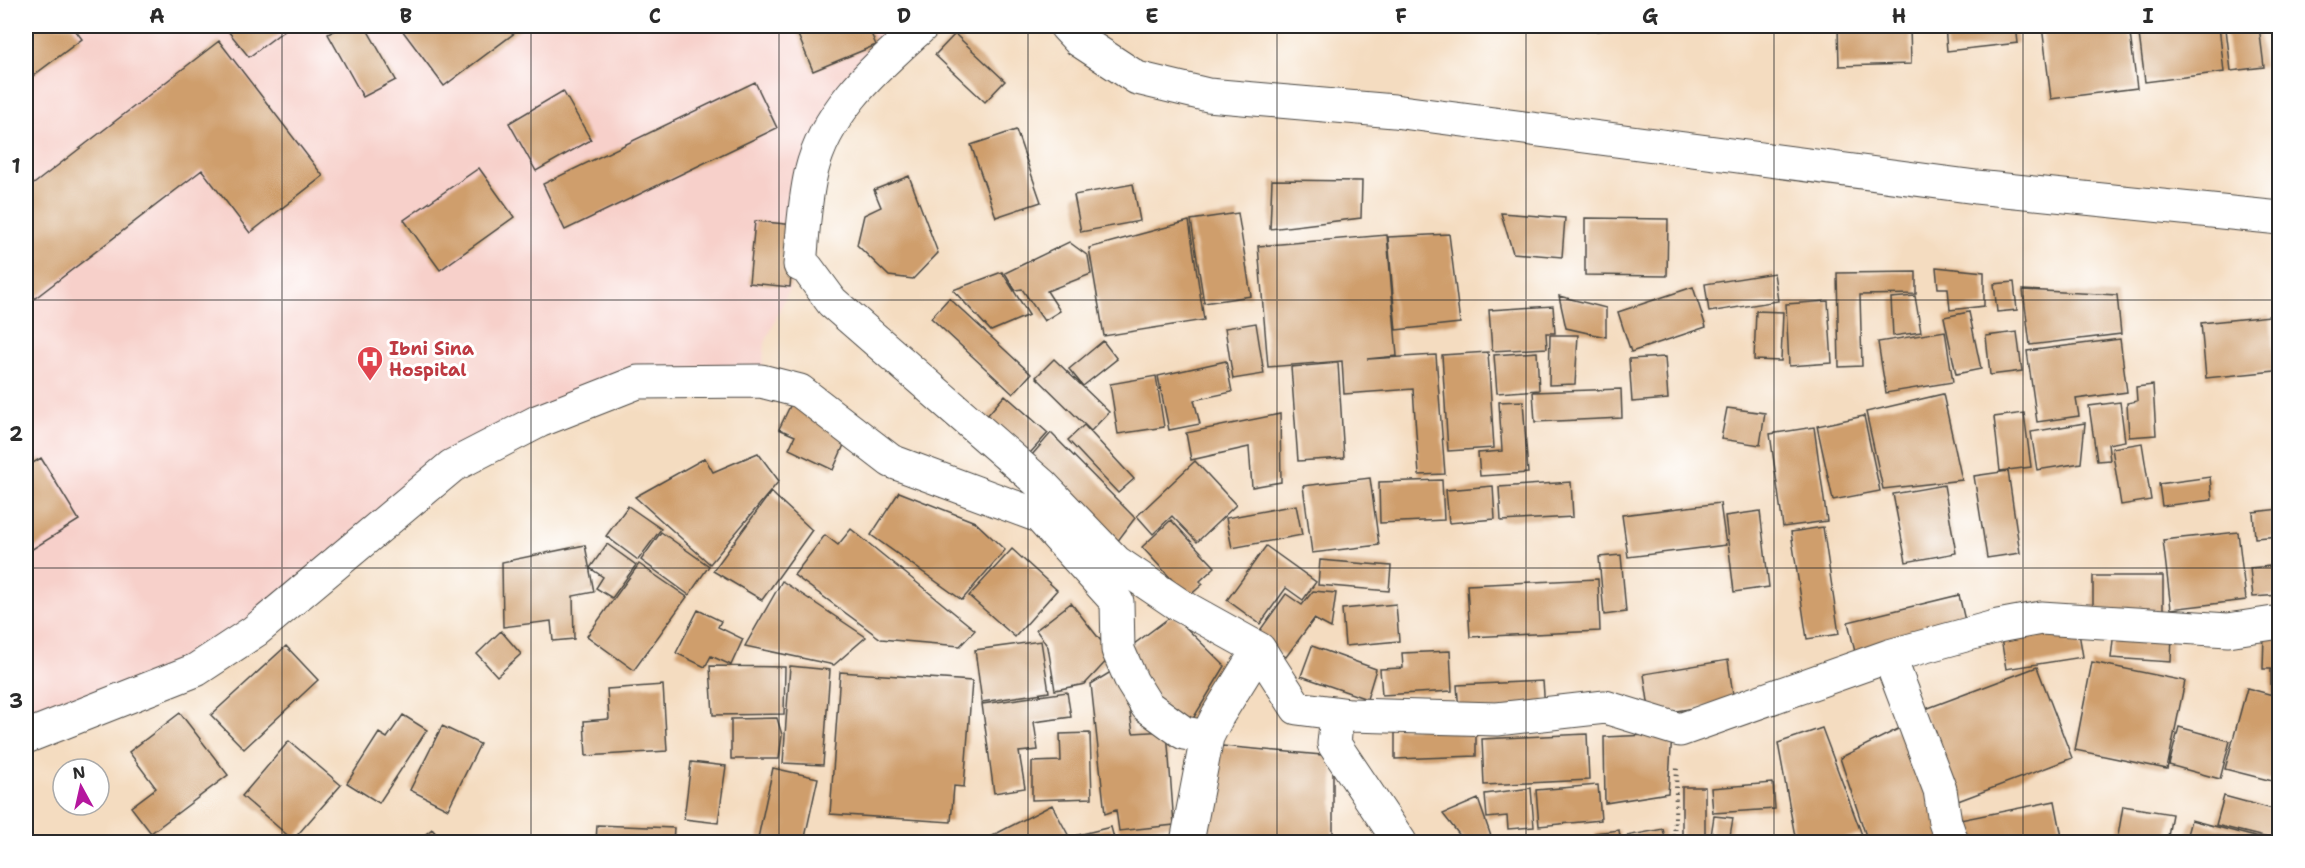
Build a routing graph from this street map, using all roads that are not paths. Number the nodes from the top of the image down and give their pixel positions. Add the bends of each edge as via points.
1 (922, 26) edge
2 (1066, 26) edge
3 (2280, 218) edge
4 (2280, 622) edge
5 (1259, 649) junction
6 (1889, 656) junction
7 (1337, 714) junction
8 (26, 737) edge
9 (1207, 737) junction
10 (1187, 843) edge
11 (1400, 843) edge
12 (1952, 843) edge

1 - 5 street via 861,82 825,133 811,174 800,265 807,268 832,302 1042,485 1116,562 1178,604
2 - 3 street via 1137,78 1208,95 1394,111 1976,187
4 - 6 street via 2228,630 2041,618
5 - 7 street via 1297,708
5 - 9 street
6 - 7 street via 1680,730 1605,707 1497,719
6 - 12 street via 1940,790
7 - 11 street via 1334,744
8 - 9 street via 196,670 255,631 452,466 539,422 638,382 761,381 800,391 891,461 1040,516 1117,602 1118,650 1147,706 1184,733
9 - 10 street

